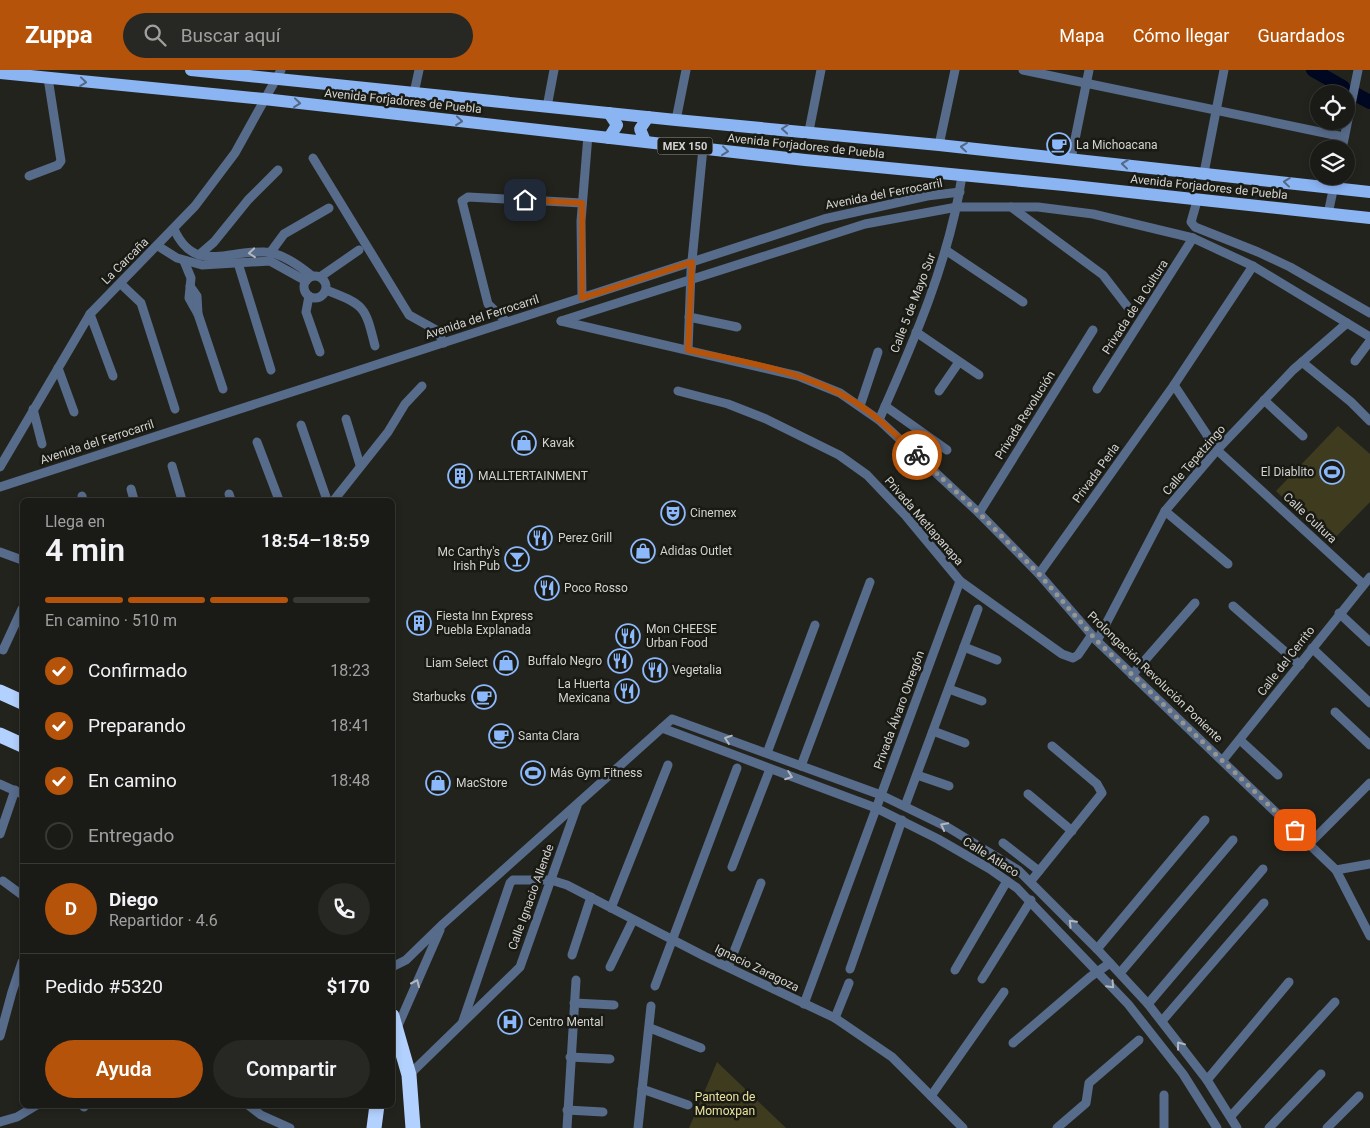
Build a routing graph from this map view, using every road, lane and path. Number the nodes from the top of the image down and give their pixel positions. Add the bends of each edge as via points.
1 (191, 70) edge
2 (419, 70) edge
3 (554, 70) edge
4 (686, 70) edge
5 (822, 70) edge
6 (955, 70) edge
7 (1023, 70) edge
8 (1089, 70) edge
9 (1224, 70) edge
10 (1358, 70) edge
11 (0, 74) edge
12 (278, 75) edge
13 (48, 78) junction
14 (1086, 83) junction
15 (414, 93) junction
16 (264, 100) junction
17 (547, 107) junction
18 (1216, 111) junction
19 (609, 113) junction
20 (648, 118) junction
21 (676, 120) junction
22 (809, 131) junction
23 (588, 135) junction
24 (1344, 137) junction
25 (609, 138) junction
26 (1344, 140) edge
27 (645, 142) junction
28 (938, 144) junction
29 (703, 148) junction
30 (312, 158) dead end
31 (1071, 159) junction
32 (278, 170) dead end
33 (1204, 173) junction
34 (29, 176) dead end
35 (962, 176) junction
36 (1310, 180) edge
37 (1333, 185) edge
38 (1345, 185) edge
39 (960, 192) junction
40 (1370, 192) edge
41 (1197, 201) junction
42 (582, 203) junction
43 (958, 207) junction
44 (1011, 207) junction
45 (329, 208) dead end
46 (1328, 214) junction
47 (1370, 218) edge
48 (174, 229) junction
49 (1193, 238) junction
50 (214, 242) junction
51 (158, 246) junction
52 (359, 250) dead end
53 (947, 251) junction
54 (270, 253) junction
55 (199, 255) junction
56 (218, 256) junction
57 (184, 261) junction
58 (692, 262) junction
59 (238, 263) junction
60 (202, 265) junction
61 (1253, 266) junction
62 (313, 278) junction
63 (690, 279) junction
64 (191, 282) junction
65 (122, 284) junction
66 (326, 290) junction
67 (308, 296) junction
68 (582, 298) junction
69 (1023, 302) dead end
70 (1130, 310) dead end
71 (1370, 313) edge
72 (90, 314) junction
73 (689, 317) junction
74 (561, 321) joint
75 (507, 322) junction
76 (1347, 323) junction
77 (737, 327) dead end
78 (1093, 330) dead end
79 (916, 332) junction
80 (1370, 339) edge
81 (444, 343) junction
82 (375, 346) dead end
83 (688, 350) junction
84 (320, 352) dead end
85 (878, 352) dead end
86 (1355, 361) dead end
87 (960, 362) junction
88 (1302, 362) junction
89 (58, 368) junction
90 (271, 370) dead end
91 (979, 375) dead end
92 (113, 376) dead end
93 (1174, 385) junction
94 (422, 386) dead end
95 (223, 388) dead end
96 (1097, 389) dead end
97 (678, 391) dead end
98 (939, 391) dead end
99 (1264, 400) junction
100 (860, 406) junction
101 (885, 406) junction
102 (33, 409) junction
103 (175, 410) dead end
104 (74, 412) dead end
105 (346, 418) dead end
106 (879, 420) junction
107 (1370, 421) edge
108 (301, 425) dead end
109 (1304, 436) dead end
110 (257, 442) dead end
111 (42, 444) dead end
112 (947, 450) dead end
113 (1217, 450) junction
114 (360, 464) junction
115 (172, 466) dead end
116 (0, 467) edge
117 (0, 487) edge
118 (130, 489) dead end
119 (133, 498) edge
120 (181, 498) edge
121 (278, 498) edge
122 (326, 498) edge
123 (335, 498) edge
124 (1165, 511) junction
125 (979, 513) junction
126 (0, 552) edge
127 (20, 559) edge
128 (1228, 564) dead end
129 (1039, 574) junction
130 (1367, 581) edge
131 (870, 582) dead end
132 (960, 582) junction
133 (1195, 603) dead end
134 (1233, 606) dead end
135 (978, 609) dead end
136 (1339, 613) junction
137 (20, 614) edge
138 (815, 625) dead end
139 (1094, 639) junction
140 (1370, 642) edge
141 (964, 647) junction
142 (1312, 648) junction
143 (3, 650) dead end
144 (997, 660) dead end
145 (1300, 665) junction
146 (1132, 675) junction
147 (949, 689) junction
148 (0, 692) edge
149 (20, 701) edge
150 (982, 702) dead end
151 (1370, 703) edge
152 (1335, 712) dead end
153 (662, 728) junction
154 (933, 731) junction
155 (0, 735) edge
156 (1240, 740) junction
157 (965, 743) dead end
158 (20, 744) edge
159 (1370, 745) edge
160 (1052, 746) dead end
161 (758, 749) junction
162 (767, 753) junction
163 (1223, 760) junction
164 (752, 762) junction
165 (668, 765) dead end
166 (801, 766) junction
167 (737, 768) dead end
168 (770, 769) junction
169 (917, 775) junction
170 (1278, 775) dead end
171 (1370, 783) edge
172 (0, 784) edge
173 (949, 786) dead end
174 (19, 792) edge
175 (1028, 794) dead end
176 (881, 795) junction
177 (578, 803) junction
178 (905, 806) junction
179 (876, 808) junction
180 (902, 820) junction
181 (1205, 820) dead end
182 (1072, 831) junction
183 (0, 834) edge
184 (1233, 840) dead end
185 (1003, 844) dead end
186 (1309, 844) junction
187 (999, 858) junction
188 (1370, 864) edge
189 (732, 867) dead end
190 (990, 869) junction
191 (1263, 869) dead end
192 (1336, 870) junction
193 (1039, 871) junction
194 (551, 880) junction
195 (3, 881) dead end
196 (1006, 881) junction
197 (1031, 881) junction
198 (761, 884) dead end
199 (20, 894) edge
200 (591, 897) junction
201 (1031, 900) junction
202 (1264, 904) dead end
203 (611, 908) junction
204 (633, 920) junction
205 (443, 924) junction
206 (1370, 936) edge
207 (673, 940) junction
208 (1097, 948) junction
209 (572, 955) dead end
210 (1110, 963) junction
211 (395, 966) edge
212 (728, 967) junction
213 (20, 968) edge
214 (610, 968) dead end
215 (850, 969) dead end
216 (955, 970) dead end
217 (1098, 971) junction
218 (1120, 973) junction
219 (982, 979) dead end
220 (576, 980) dead end
221 (1290, 982) dead end
222 (849, 983) dead end
223 (656, 986) dead end
224 (1004, 992) dead end
225 (1335, 1002) dead end
226 (574, 1004) junction
227 (804, 1004) junction
228 (1148, 1004) junction
229 (614, 1006) dead end
230 (652, 1006) dead end
231 (835, 1018) junction
232 (395, 1020) edge
233 (463, 1021) junction
234 (1162, 1022) junction
235 (395, 1026) edge
236 (650, 1028) junction
237 (0, 1036) edge
238 (1139, 1040) dead end
239 (1013, 1043) dead end
240 (701, 1048) dead end
241 (570, 1057) junction
242 (610, 1059) dead end
243 (1194, 1064) junction
244 (1183, 1074) junction
245 (1321, 1074) dead end
246 (409, 1075) junction
247 (1206, 1080) junction
248 (642, 1089) junction
249 (931, 1096) junction
250 (1164, 1096) dead end
251 (1359, 1096) dead end
252 (688, 1105) dead end
253 (32, 1108) edge
254 (252, 1108) edge
255 (377, 1108) edge
256 (382, 1108) edge
257 (567, 1110) junction
258 (603, 1112) dead end
259 (1231, 1116) junction
260 (0, 1122) edge
261 (290, 1128) edge
262 (374, 1128) edge
263 (382, 1128) edge
264 (413, 1128) edge
265 (423, 1128) edge
266 (567, 1128) edge
267 (638, 1128) edge
268 (963, 1128) edge
269 (1057, 1128) edge
270 (1164, 1128) edge
271 (1217, 1128) edge
272 (1237, 1128) edge
273 (1269, 1128) edge
274 (1327, 1128) edge

1 - 12 main road, Avenida Forjadores de Puebla / MEX 150
2 - 15 street
3 - 17 street
4 - 21 street
5 - 22 street
6 - 28 street
7 - 14 street
8 - 14 street
9 - 18 street
10 - 24 street
11 - 13 main road, Avenida Forjadores de Puebla / MEX 150
12 - 15 main road, Avenida Forjadores de Puebla / MEX 150
12 - 16 street, La Carcaña
13 -> 16 main road, Avenida Forjadores de Puebla / MEX 150
13 - 34 street via 62,161
14 - 18 street
14 - 31 street
15 - 17 main road, Avenida Forjadores de Puebla / MEX 150
16 -> 23 main road, Avenida Forjadores de Puebla / MEX 150
16 - 48 street, La Carcaña via 235,153
17 - 19 main road, Avenida Forjadores de Puebla / MEX 150
18 - 24 street
18 - 33 street
19 - 20 main road, Avenida Forjadores de Puebla / MEX 150
19 - 25 main road via 618,125
20 - 21 main road, Avenida Forjadores de Puebla / MEX 150
20 - 27 main road via 640,129
22 -> 21 main road, Avenida Forjadores de Puebla / MEX 150
22 - 28 main road, Avenida Forjadores de Puebla / MEX 150
23 - 25 main road, Avenida Forjadores de Puebla / MEX 150
23 - 42 street
24 - 26 street
25 - 27 main road, Avenida Forjadores de Puebla / MEX 150
27 - 29 main road, Avenida Forjadores de Puebla / MEX 150
31 -> 28 main road, Avenida Forjadores de Puebla / MEX 150
29 -> 35 main road, Avenida Forjadores de Puebla / MEX 150
29 - 58 street
30 - 81 street via 409,315 436,330
33 -> 31 main road, Avenida Forjadores de Puebla / MEX 150
32 - 50 street
36 -> 33 main road, Avenida Forjadores de Puebla / MEX 150
35 - 39 street, Avenida del Ferrocarril
35 - 41 main road, Avenida Forjadores de Puebla / MEX 150
37 - 46 street
38 - 40 main road, Avenida Forjadores de Puebla / MEX 150
39 - 43 street, Calle 5 de Mayo Sur
39 - 58 street, Avenida del Ferrocarril via 853,211
41 - 46 main road, Avenida Forjadores de Puebla / MEX 150
41 - 71 street via 1191,222 1195,227 1290,267
42 - 68 street
42 - 75 street via 464,199 462,204 488,304
43 - 44 street, Avenida del Ferrocarril
43 - 53 street, Calle 5 de Mayo Sur
43 - 63 street, Avenida del Ferrocarril via 865,224
44 - 49 street, Avenida del Ferrocarril via 1093,214
44 - 70 street, Privada de la Cultura via 1103,275
45 - 54 street via 284,234
46 - 47 main road, Avenida Forjadores de Puebla / MEX 150
48 - 51 street, La Carcaña
48 - 55 street via 181,244
49 - 61 street, Avenida del Ferrocarril
49 - 96 street, Privada de la Cultura
50 - 55 street
50 - 56 street
51 - 57 street
51 - 65 street, La Carcaña
52 - 62 street
53 - 69 street
53 - 79 street, Calle 5 de Mayo Sur
54 -> 56 street
54 - 62 street via 305,270
55 - 56 street
57 - 60 street
57 - 64 street
58 - 63 street
58 - 68 street, Avenida del Ferrocarril
59 - 60 street
59 - 62 street via 270,261
59 - 90 street
60 - 64 street
61 - 76 street, Avenida del Ferrocarril
61 - 93 street, Privada Perla
62 - 66 street via 325,283
62 - 67 street via 304,291
63 - 73 street
63 - 74 street, Avenida del Ferrocarril
64 - 95 street via 198,302 198,314
65 - 72 street, La Carcaña
65 - 103 street via 141,303
66 - 67 street via 319,298
66 - 82 street via 359,305 368,316
67 - 84 street via 306,312
68 - 75 street, Avenida del Ferrocarril
72 - 89 street, La Carcaña
72 - 92 street
73 - 77 street
73 - 83 street
74 - 83 street, Prolongación Revolución Poniente
75 - 81 street, Avenida del Ferrocarril
76 - 80 street, Avenida del Ferrocarril
76 - 88 street, Calle Tepetzingo
78 - 125 street, Privada Revolución
79 - 87 street
79 - 101 street, Calle 5 de Mayo Sur
80 - 86 street
81 - 117 street, Avenida del Ferrocarril
83 - 100 street, Prolongación Revolución Poniente via 798,376 840,393
85 - 100 street
87 - 91 street
87 - 98 street
88 - 99 street, Calle Tepetzingo
88 - 107 street
89 - 102 street, La Carcaña
89 - 104 street
93 - 113 street, Calle Cultura
93 - 129 street, Privada Perla
94 - 114 street via 404,404 388,432
97 - 132 street, Privada Metlapanapa via 766,418 839,455 867,476 906,516
99 - 109 street
99 - 113 street, Calle Tepetzingo
100 - 106 street, Prolongación Revolución Poniente
101 - 106 street, Calle 5 de Mayo Sur
101 - 112 street
102 - 111 street
102 - 116 street, La Carcaña
105 - 114 street
106 - 125 street, Prolongación Revolución Poniente
108 - 122 street
110 - 121 street
113 - 124 street, Calle Tepetzingo
113 - 130 street, Calle Cultura
114 - 123 street
115 - 120 street
118 - 119 street
124 - 128 street
124 - 139 street, Calle Tepetzingo
125 - 129 street, Prolongación Revolución Poniente
126 - 127 street
129 - 139 street, Prolongación Revolución Poniente
130 - 136 street, Calle del Cerrito
131 - 166 street
132 - 139 street via 1068,657 1078,655
132 - 176 street, Privada Álvaro Obregón
133 - 146 street
134 - 145 street
135 - 141 street
136 - 140 street
136 - 142 street, Calle del Cerrito
137 - 143 street
138 - 162 street
139 - 146 street, Prolongación Revolución Poniente
141 - 144 street
141 - 147 street
142 - 145 street, Calle del Cerrito
142 - 151 street
145 - 156 street, Calle del Cerrito
146 - 163 street, Prolongación Revolución Poniente
147 - 150 street
147 - 154 street
148 - 149 highway
152 - 159 street
161 -> 153 street, Calle Atlaco via 672,719
153 - 164 street, Calle Atlaco
153 - 177 street
154 - 157 street
154 - 169 street
155 - 158 highway
156 - 163 street, Calle del Cerrito
156 - 170 street
160 - 182 street via 1102,788 1101,796
161 - 162 street, Calle Atlaco
161 - 164 street
162 - 166 street, Calle Atlaco
163 - 186 street, Prolongación Revolución Poniente
164 - 168 street, Calle Atlaco
165 - 203 street
166 - 176 street, Calle Atlaco
167 - 207 street
168 -> 179 street, Calle Atlaco
168 - 189 street
169 - 173 street
169 - 178 street
171 - 186 street
172 - 174 street
174 - 183 street
175 - 182 street
176 - 178 street, Calle Atlaco
176 - 179 street, Privada Álvaro Obregón
177 - 194 street, Calle Ignacio Allende
177 - 205 street
187 -> 178 street, Calle Atlaco
179 - 180 street, Calle Atlaco
179 - 227 street, Privada Álvaro Obregón
180 - 190 street, Calle Atlaco
180 - 215 street
181 - 208 street
182 - 193 street
184 - 218 street
185 - 193 street
186 - 192 street, Prolongación Revolución Poniente
187 - 190 street
187 - 197 street, Calle Atlaco
188 - 192 street
190 - 196 street, Calle Atlaco
191 - 228 street
192 - 206 street, Prolongación Revolución Poniente
193 - 197 street
194 - 200 street, Ignacio Zaragoza
194 - 233 street, Calle Ignacio Allende via 520,967
194 - 233 street, Ignacio Zaragoza via 513,880 510,883
195 - 199 street
196 - 201 street, Calle Atlaco
196 - 216 street
208 -> 197 street, Calle Atlaco
198 - 212 street
200 - 203 street, Ignacio Zaragoza
200 - 209 street
201 - 217 street, Calle Atlaco
201 - 219 street
202 - 234 street
203 - 204 street, Ignacio Zaragoza
204 - 207 street, Ignacio Zaragoza
204 - 214 street
205 - 211 street via 406,960
232 -> 205 street
207 - 212 street, Ignacio Zaragoza
207 - 223 street
208 - 210 street, Calle Atlaco
210 - 217 street
210 - 218 street, Calle Atlaco
212 - 227 street, Ignacio Zaragoza
213 - 237 street
217 - 239 street
217 -> 244 street, Calle Atlaco
218 - 228 street, Calle Atlaco
220 - 226 street
221 - 247 street
222 - 231 street
224 - 249 street
225 - 259 street
226 - 229 street
226 - 241 street
227 - 231 street, Ignacio Zaragoza
228 - 234 street, Calle Atlaco
230 - 236 street
231 - 249 street, Ignacio Zaragoza via 892,1057
233 - 246 street, Calle Ignacio Allende
243 -> 234 street, Calle Atlaco
235 - 246 highway
236 - 240 street
236 - 248 street
238 - 269 street via 1088,1083 1086,1103
241 - 242 street
241 - 257 street
243 - 244 street
243 - 247 street, Calle Atlaco
244 - 271 street, Calle Atlaco
245 - 273 street
246 - 264 highway
246 - 265 highway
247 - 259 street, Calle Atlaco
248 - 252 street
248 - 267 street
249 - 268 street, Ignacio Zaragoza
250 - 270 street
251 - 274 street
253 - 260 street
254 - 261 street
255 - 262 highway
256 - 263 highway
257 - 258 street
257 - 266 street
259 - 272 street, Calle Atlaco

